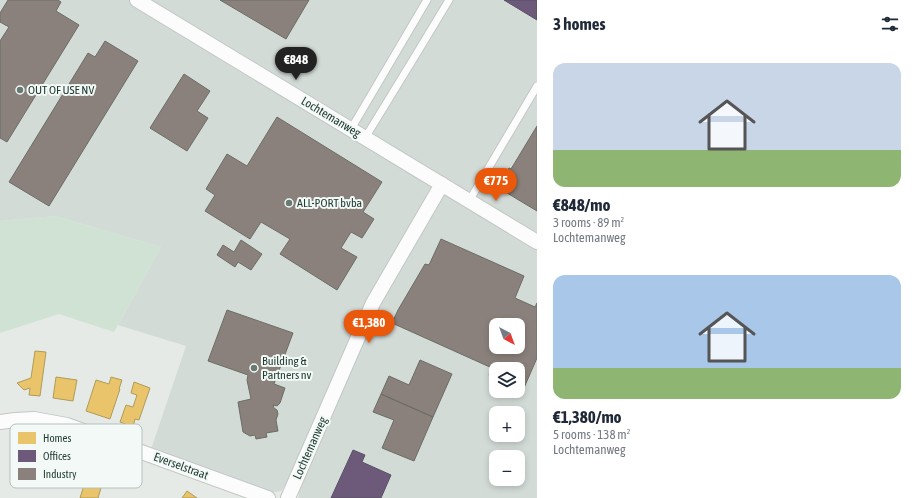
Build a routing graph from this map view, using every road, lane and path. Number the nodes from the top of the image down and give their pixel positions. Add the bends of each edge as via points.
1 (137, 0) edge
2 (427, 0) edge
3 (449, 0) edge
4 (537, 86) edge
5 (351, 129) junction
6 (365, 138) junction
7 (442, 184) junction
8 (468, 201) junction
9 (537, 242) edge
10 (0, 422) edge
11 (62, 424) edge
12 (142, 452) edge
13 (268, 498) edge
14 (288, 498) edge

1 - 5 street, Lochtemanweg
2 - 5 lane
3 - 6 lane
4 - 8 lane
5 - 6 street, Lochtemanweg
6 - 7 street, Lochtemanweg
7 - 8 street, Lochtemanweg
7 - 14 street, Lochtemanweg via 373,303
8 - 9 street, Lochtemanweg
10 - 11 street, Everselstraat via 34,419
12 - 13 street, Everselstraat

